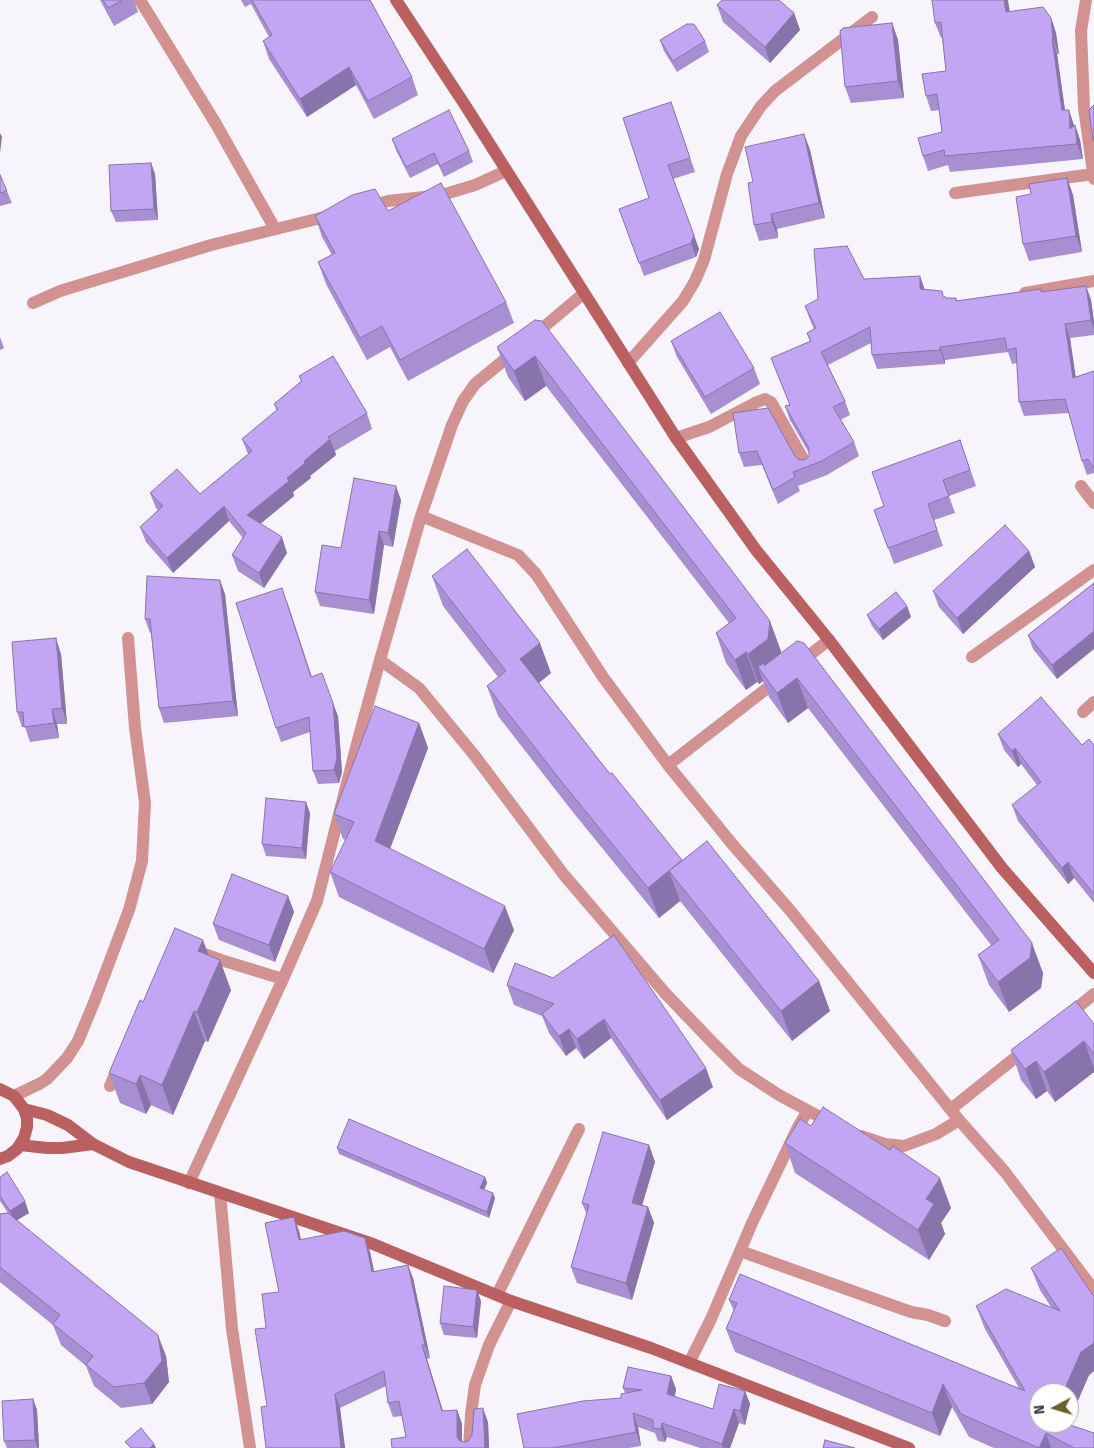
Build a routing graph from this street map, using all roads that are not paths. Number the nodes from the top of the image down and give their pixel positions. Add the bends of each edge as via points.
1 (140, 0) edge
2 (396, 0) edge
3 (1086, 0) edge
4 (872, 17) dead end
5 (506, 171) junction
6 (1094, 176) edge
7 (955, 194) dead end
8 (360, 208) edge
9 (341, 213) edge
10 (275, 229) junction
11 (1094, 281) edge
12 (584, 293) junction
13 (1011, 295) edge
14 (33, 303) dead end
15 (628, 363) junction
16 (676, 438) junction
17 (807, 466) edge
18 (1081, 486) dead end
19 (1094, 503) edge
20 (421, 516) junction
21 (1094, 570) edge
22 (128, 638) dead end
23 (829, 640) junction
24 (972, 657) dead end
25 (380, 660) junction
26 (1094, 702) edge
27 (1083, 712) dead end
28 (668, 765) junction
29 (180, 948) edge
30 (1094, 973) edge
31 (284, 979) junction
32 (1094, 994) edge
33 (1056, 1025) edge
34 (1034, 1043) edge
35 (122, 1059) edge
36 (110, 1086) edge
37 (0, 1089) edge
38 (14, 1096) junction
39 (24, 1109) junction
40 (951, 1109) junction
41 (807, 1112) junction
42 (959, 1120) junction
43 (579, 1129) dead end
44 (93, 1144) junction
45 (20, 1145) junction
46 (0, 1159) edge
47 (189, 1183) junction
48 (220, 1193) junction
49 (740, 1251) junction
50 (1094, 1290) edge
51 (497, 1295) junction
52 (511, 1301) junction
53 (944, 1321) dead end
54 (690, 1362) junction
55 (250, 1448) edge
56 (469, 1448) edge
57 (909, 1448) edge

1 - 10 street
2 - 5 main road
3 - 6 street via 1081,31 1084,108
4 - 15 street via 774,91 761,106 741,136 695,281 682,301
5 - 8 street via 442,195
5 - 12 main road
6 - 7 street
9 - 10 street
10 - 14 street via 60,291
11 - 13 street
12 - 15 main road
12 - 20 street via 475,384 463,400
15 - 16 main road
16 - 17 street via 709,427 765,399 771,402
16 - 23 main road via 756,550
18 - 19 street
20 - 25 street
20 - 28 street via 518,555 527,564 603,677
21 - 24 street
22 - 38 street via 145,803 142,861 129,910 78,1041 47,1079
23 - 28 street
23 - 30 main road via 1002,868
25 - 31 street via 317,901
25 - 41 street via 419,688 564,875 665,993 739,1069
26 - 27 street
28 - 40 street
29 - 31 street via 189,948
31 - 47 street
32 - 33 street
34 - 40 street
35 - 36 street
37 - 38 main road
38 - 39 main road
39 - 44 main road via 68,1125
39 - 45 main road via 27,1127
40 - 42 street
41 - 42 street via 848,1132 885,1144 904,1146 936,1134
41 - 49 street
42 - 50 street via 1005,1172
43 - 51 street
44 - 45 main road via 62,1148
44 - 47 main road via 129,1162
45 - 46 main road
47 - 48 main road
48 - 51 main road via 372,1244
48 - 55 street via 232,1329
49 - 53 street
49 - 54 street
51 - 52 main road
52 - 54 main road
52 - 56 street via 489,1344 475,1385
54 - 57 main road

